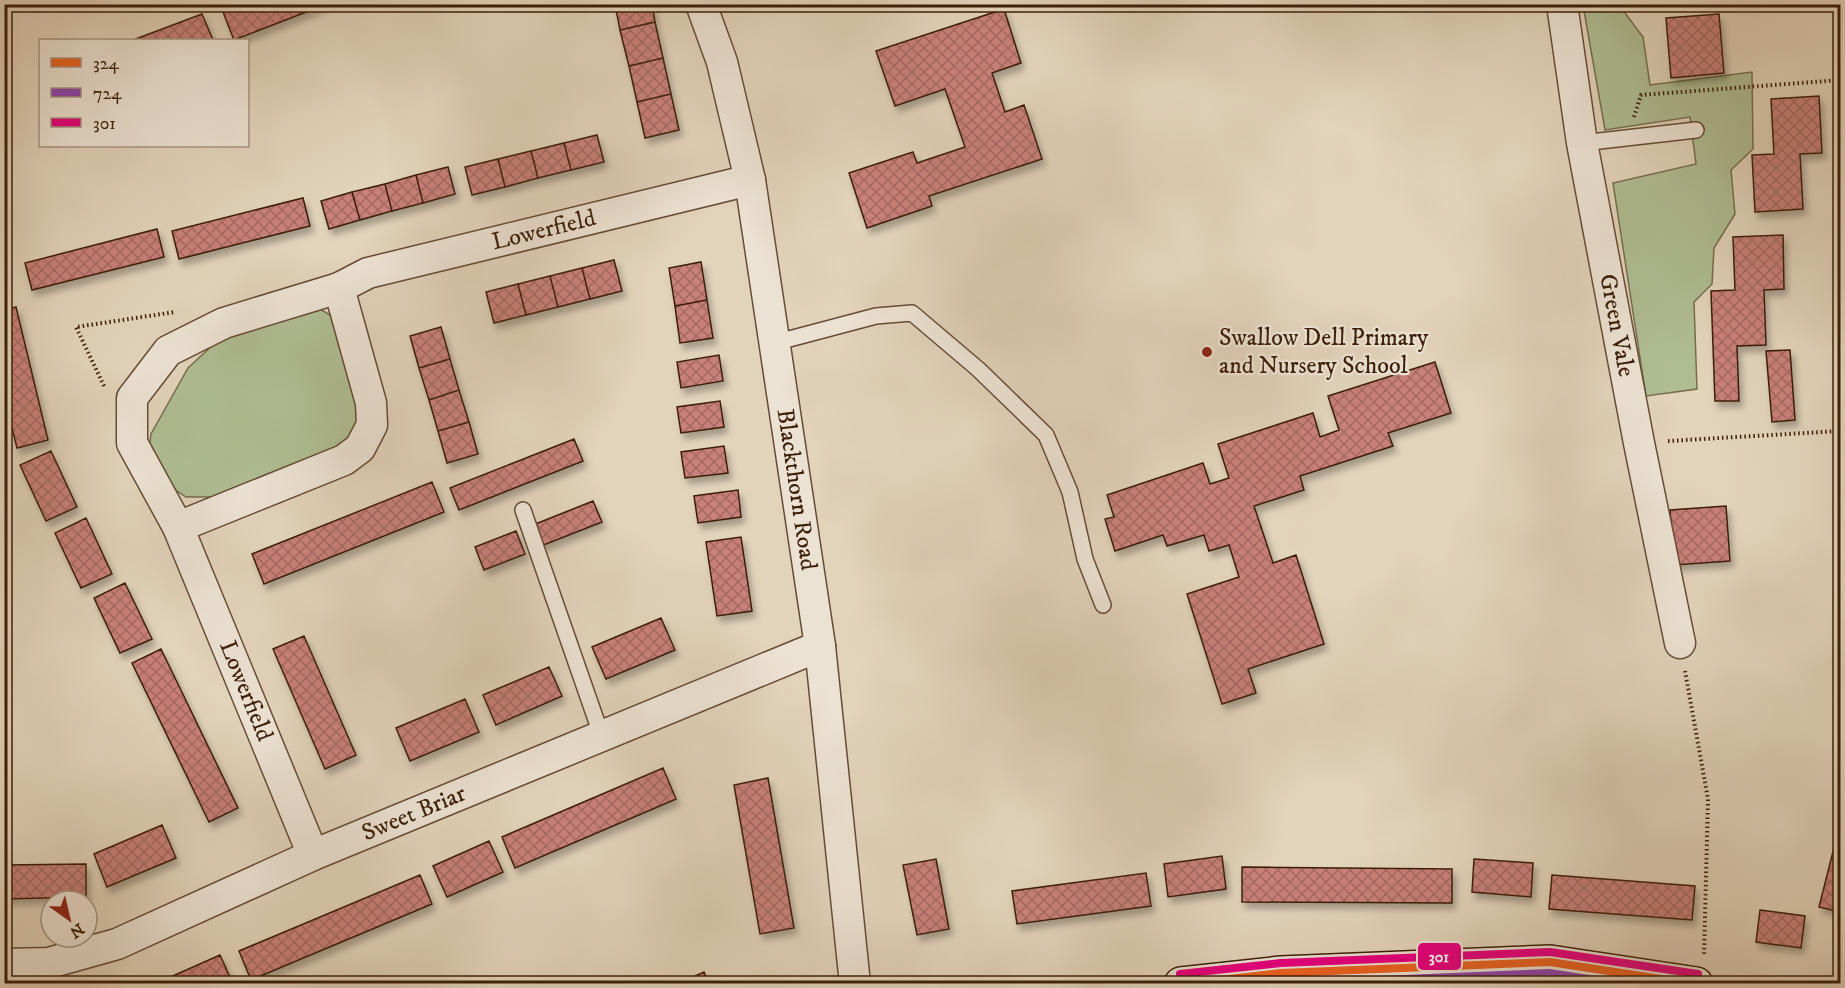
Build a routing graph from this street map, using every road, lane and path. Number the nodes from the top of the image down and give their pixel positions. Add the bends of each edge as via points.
1 (701, 4) edge
2 (1562, 4) edge
3 (1840, 80) edge
4 (1696, 130) dead end
5 (1628, 138) junction
6 (1582, 143) junction
7 (750, 180) junction
8 (339, 288) junction
9 (774, 343) junction
10 (1840, 431) edge
11 (1639, 443) junction
12 (523, 510) dead end
13 (178, 527) junction
14 (1103, 605) dead end
15 (1680, 643) joint
16 (820, 646) junction
17 (602, 737) junction
18 (313, 855) junction
19 (4, 964) edge
20 (1700, 972) edge
21 (1282, 979) edge
22 (855, 984) edge
23 (1181, 984) edge

1 - 7 street, Blackthorn Road via 722,62
2 - 6 street, Green Vale
3 - 5 path via 1641,95
4 - 5 lane
5 - 6 lane
6 - 11 street, Green Vale
7 - 8 street, Lowerfield via 368,273
7 - 9 street, Blackthorn Road
8 - 13 street via 371,403 372,425 360,448 344,460
8 - 13 street, Lowerfield via 224,323 168,351 132,398 132,443
9 - 14 lane via 876,316 912,313 978,369 1046,435 1070,492 1085,558
9 - 16 street, Blackthorn Road
10 - 11 path
11 - 15 street, Green Vale
12 - 17 lane
13 - 18 street, Lowerfield
15 - 20 path via 1708,799
16 - 17 street, Sweet Briar
16 - 22 street, Blackthorn Road
17 - 18 street, Sweet Briar
18 - 19 street, Sweet Briar via 117,944 49,963
20 - 21 street via 1550,962
21 - 23 street

